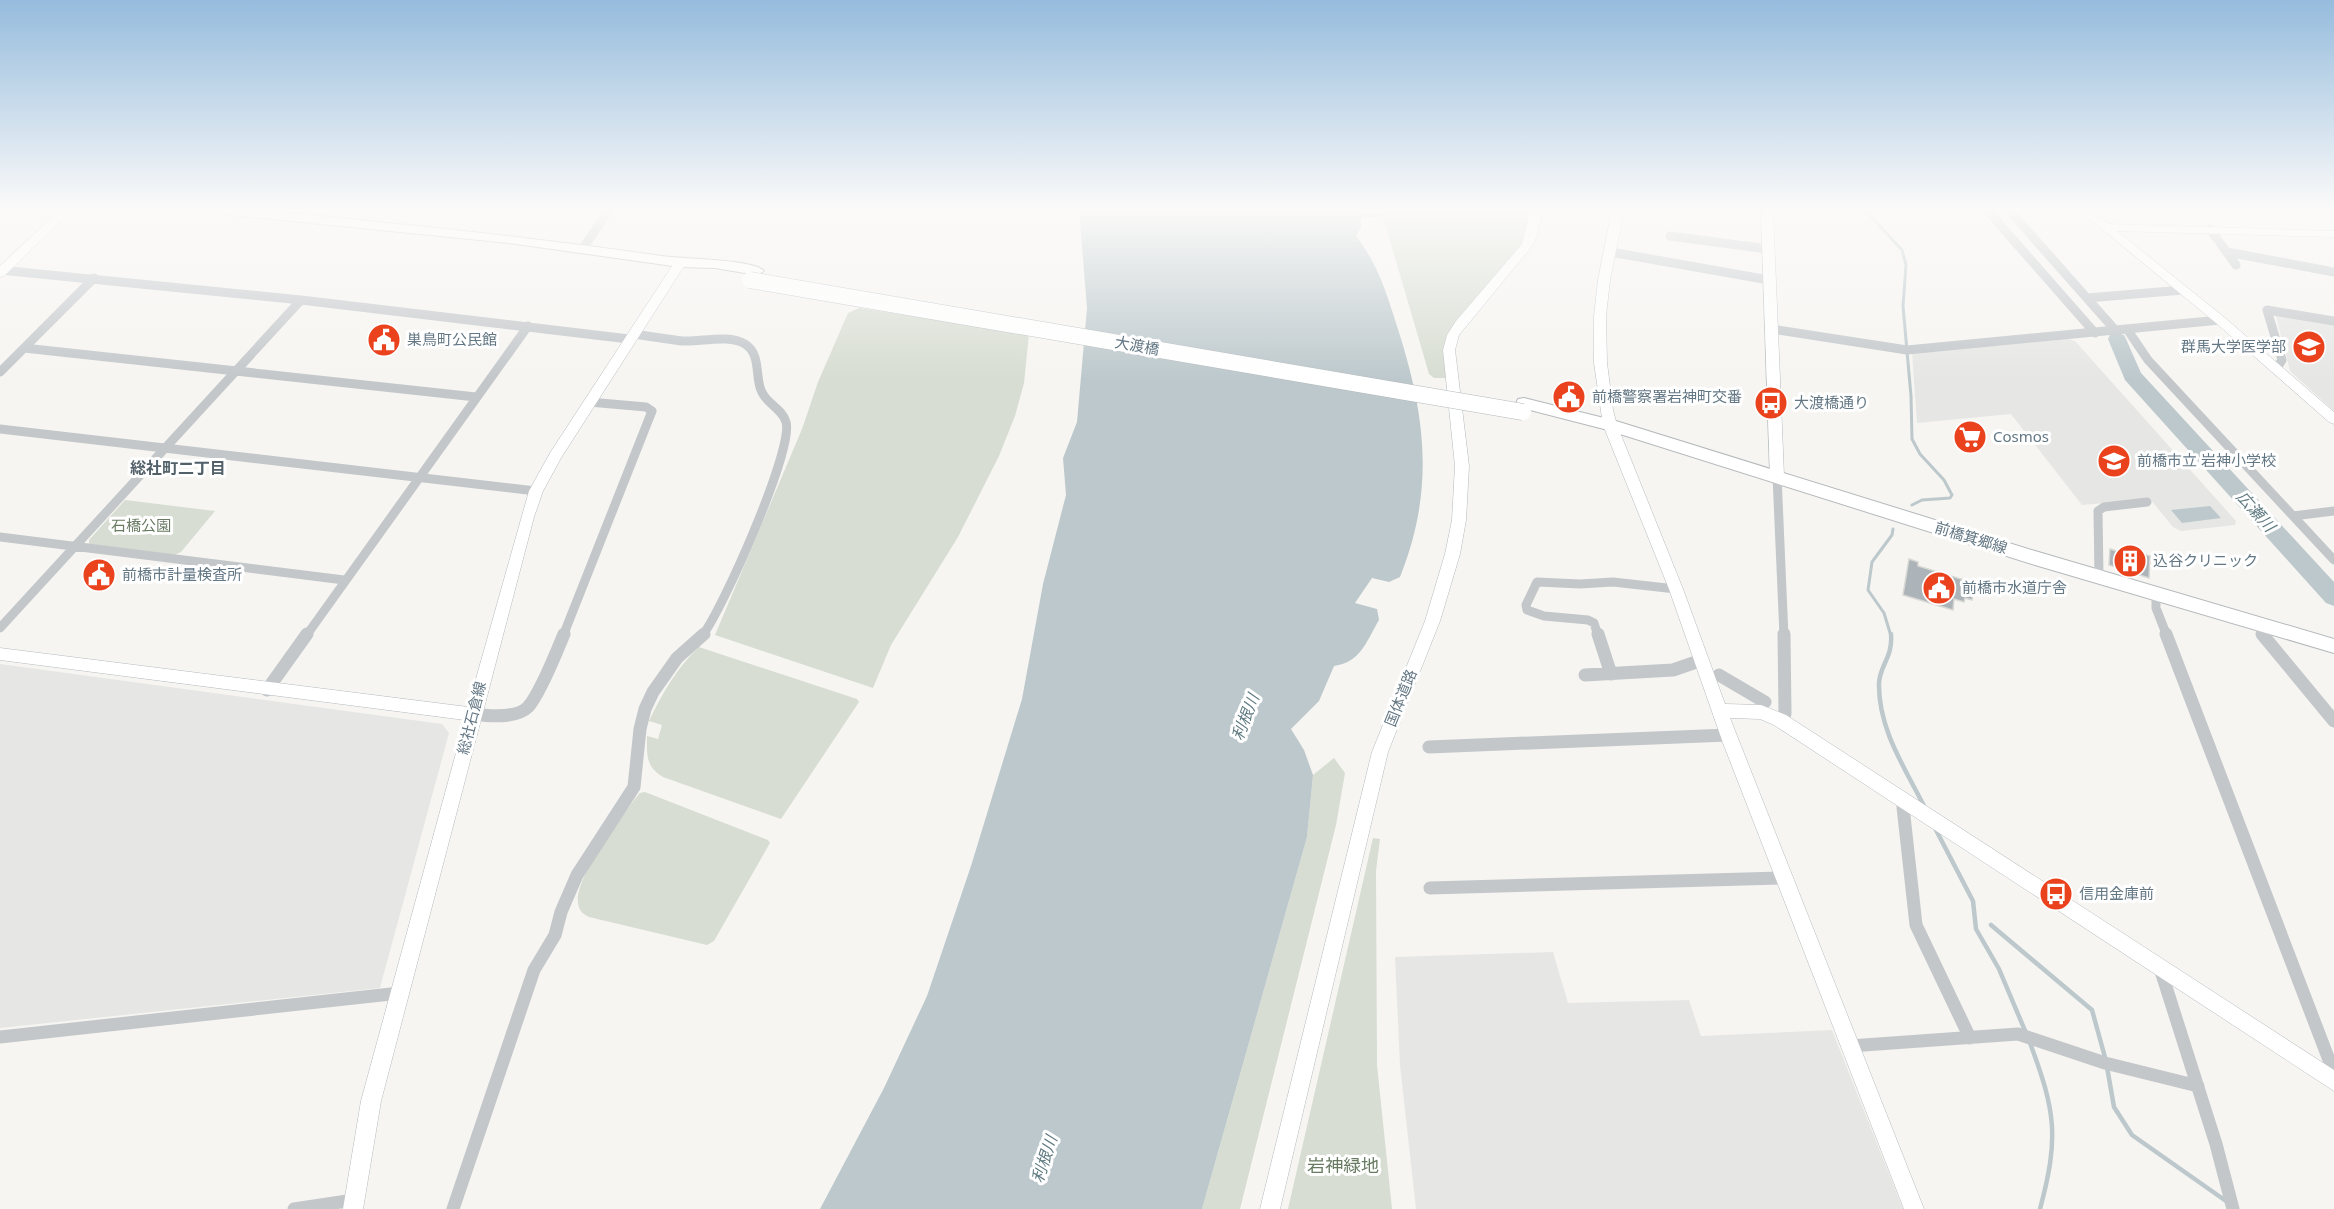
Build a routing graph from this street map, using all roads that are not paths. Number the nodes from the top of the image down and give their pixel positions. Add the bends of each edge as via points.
1 (678, 266) edge
2 (690, 266) edge
3 (1509, 266) edge
4 (1608, 266) edge
5 (1692, 266) edge
6 (1769, 266) edge
7 (2037, 266) edge
8 (2059, 266) edge
9 (2153, 266) edge
10 (2304, 266) edge
11 (1, 271) edge
12 (2334, 272) edge
13 (94, 278) junction
14 (1769, 280) junction
15 (2182, 290) junction
16 (2087, 298) junction
17 (301, 300) junction
18 (2220, 320) junction
19 (2334, 321) edge
20 (528, 326) junction
21 (1772, 329) junction
22 (2127, 329) junction
23 (2116, 331) junction
24 (2096, 333) junction
25 (631, 336) junction
26 (24, 348) junction
27 (2277, 368) junction
28 (235, 371) junction
29 (0, 372) edge
30 (476, 396) junction
31 (590, 402) junction
32 (1523, 408) joint
33 (2334, 419) edge
34 (1610, 425) junction
35 (0, 429) edge
36 (166, 447) junction
37 (1777, 476) junction
38 (419, 477) junction
39 (536, 491) junction
40 (2147, 502) dead end
41 (2334, 511) edge
42 (2293, 516) junction
43 (0, 537) edge
44 (74, 547) junction
45 (2334, 560) edge
46 (2099, 577) junction
47 (344, 580) junction
48 (1676, 589) junction
49 (2156, 594) junction
50 (2259, 624) junction
51 (0, 628) edge
52 (2334, 646) edge
53 (0, 654) edge
54 (1702, 660) junction
55 (1611, 674) junction
56 (1585, 675) dead end
57 (1719, 675) dead end
58 (267, 690) junction
59 (1765, 702) dead end
60 (1720, 711) junction
61 (473, 714) junction
62 (1780, 720) junction
63 (2334, 721) edge
64 (1728, 735) junction
65 (1429, 747) dead end
66 (1905, 801) junction
67 (1783, 878) junction
68 (1430, 888) dead end
69 (2160, 968) junction
70 (400, 993) junction
71 (0, 1037) edge
72 (1970, 1038) junction
73 (1850, 1046) junction
74 (2334, 1073) edge
75 (2334, 1081) edge
76 (2198, 1086) junction
77 (354, 1205) edge
78 (294, 1209) edge
79 (453, 1209) edge
80 (1270, 1209) edge
81 (1914, 1209) edge
82 (2233, 1209) edge

1 - 25 street, 総社石倉線
2 - 32 main road, 大渡橋, bridge via 709,273 754,276
3 - 80 street, 国体道路 via 1460,324 1449,350 1462,481 1453,559 1436,614 1380,752
4 - 34 street via 1599,325 1604,399
5 - 14 street
6 - 14 street
7 - 24 street
8 - 16 street
9 - 15 street
10 - 12 street
11 - 13 street
13 - 17 street
13 - 26 street
14 - 21 street
15 - 16 street
15 - 18 street
16 - 23 street
17 - 20 street
17 - 28 street
18 - 22 street
18 - 27 street
19 - 27 street via 2267,310 2282,360
20 - 25 street
20 - 30 street
21 - 24 street via 1907,350
21 - 37 street
22 - 23 street
22 - 42 street via 2148,360
23 - 24 street
25 - 31 street, 総社石倉線
25 - 79 street via 738,341 751,348 761,392 782,412 787,429 780,463 740,563 704,634 677,658 645,709 634,788 577,875 555,935 534,970
26 - 28 street
26 - 29 street
27 - 33 street
28 - 30 street
28 - 36 street
30 - 38 street
31 - 39 street, 総社石倉線
31 - 61 street via 646,407 652,411 553,663 528,707 517,713
32 - 34 main road, 前橋箕郷線 via 1558,420
34 - 37 main road, 前橋箕郷線
34 - 48 street
35 - 36 street
36 - 38 street
36 - 44 street
37 - 46 main road, 前橋箕郷線
37 - 62 street via 1786,671 1785,714
38 - 39 street
38 - 47 street
39 - 61 street, 総社石倉線
40 - 46 street via 2098,511
41 - 42 street
42 - 45 street
43 - 44 street
44 - 47 street
44 - 51 street
46 - 49 main road, 前橋箕郷線
47 - 58 street
48 - 54 street
48 - 55 street via 1613,582 1534,585 1527,610 1564,619 1588,618 1594,623
49 - 50 main road, 前橋箕郷線
49 - 74 street via 2156,608
50 - 52 main road, 前橋箕郷線
50 - 63 street via 2262,635
53 - 58 street
54 - 55 street via 1673,670
54 - 60 street
55 - 56 street
57 - 59 street
58 - 61 street
60 - 62 street via 1761,712
60 - 64 street
61 - 70 street, 総社石倉線
62 - 66 street
64 - 65 street
64 - 67 street
66 - 69 street
66 - 72 street via 1917,925
67 - 68 street
67 - 73 street
69 - 75 street
69 - 76 street
70 - 71 street
70 - 77 street, 総社石倉線 via 367,1116
72 - 73 street
72 - 76 street via 2018,1034 2105,1063
73 - 81 street
76 - 82 street
77 - 78 street

